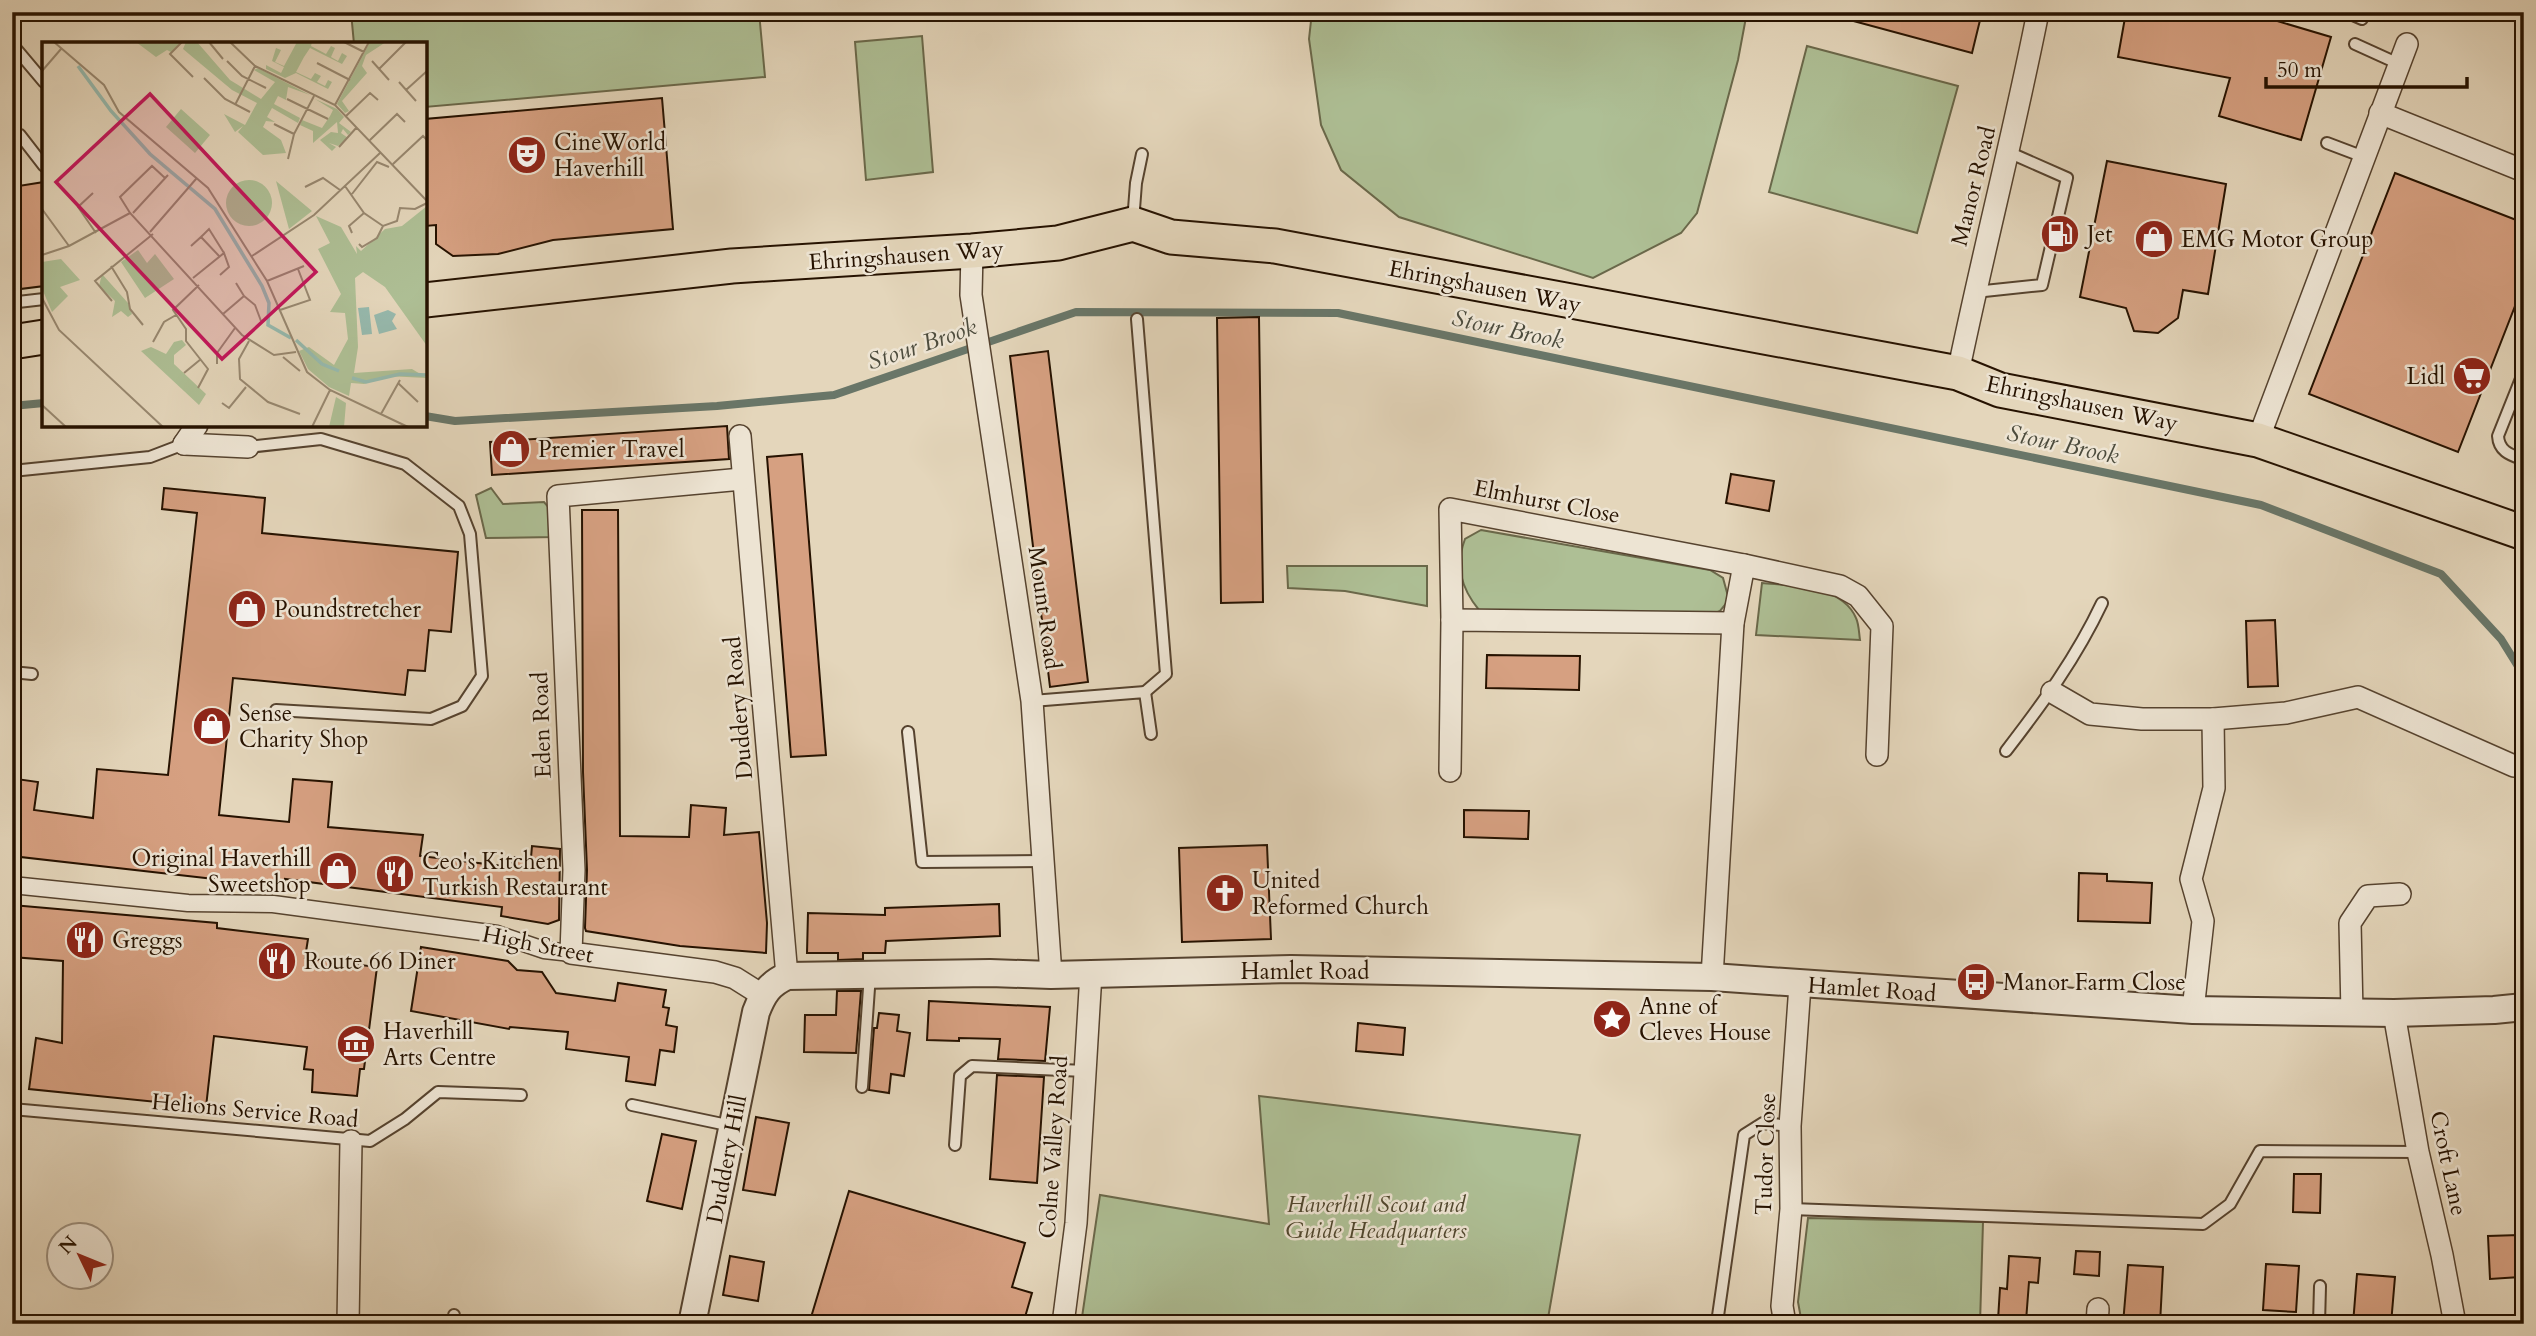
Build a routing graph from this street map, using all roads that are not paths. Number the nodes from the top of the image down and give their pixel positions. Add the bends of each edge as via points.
1 (2038, 12) edge
2 (2346, 12) edge
3 (2362, 19) dead end
4 (12, 44) edge
5 (2355, 44) dead end
6 (2403, 54) joint
7 (42, 80) edge
8 (2381, 113) junction
9 (20, 135) dead end
10 (2327, 143) dead end
11 (2008, 152) junction
12 (1142, 154) dead end
13 (2364, 157) junction
14 (42, 163) edge
15 (2524, 171) edge
16 (1133, 224) junction
17 (972, 251) junction
18 (1975, 292) junction
19 (12, 299) edge
20 (42, 299) edge
21 (427, 300) edge
22 (1137, 319) dead end
23 (42, 337) edge
24 (12, 342) edge
25 (2524, 371) edge
26 (1958, 373) junction
27 (196, 427) edge
28 (740, 436) dead end
29 (2258, 440) junction
30 (184, 444) junction
31 (248, 447) joint
32 (2524, 460) edge
33 (12, 471) edge
34 (742, 479) junction
35 (2524, 533) edge
36 (1744, 565) junction
37 (2102, 603) dead end
38 (1452, 620) junction
39 (1733, 624) junction
40 (12, 672) edge
41 (32, 674) dead end
42 (1145, 692) junction
43 (2052, 692) junction
44 (1032, 701) junction
45 (275, 710) dead end
46 (2213, 719) junction
47 (908, 732) dead end
48 (1151, 734) dead end
49 (2006, 751) dead end
50 (1877, 755) dead end
51 (2514, 766) dead end
52 (1450, 771) dead end
53 (1043, 861) junction
54 (12, 885) edge
55 (2400, 894) dead end
56 (571, 953) junction
57 (1091, 973) junction
58 (870, 974) junction
59 (1051, 975) junction
60 (787, 976) junction
61 (1712, 977) junction
62 (1800, 985) junction
63 (762, 995) junction
64 (2524, 1007) edge
65 (2193, 1010) junction
66 (2351, 1013) junction
67 (2394, 1013) junction
68 (1085, 1072) junction
69 (862, 1087) dead end
70 (521, 1095) dead end
71 (632, 1105) dead end
72 (12, 1110) edge
73 (733, 1126) junction
74 (1790, 1126) junction
75 (351, 1141) junction
76 (955, 1145) dead end
77 (2418, 1152) junction
78 (1791, 1209) junction
79 (2320, 1286) dead end
80 (1718, 1316) dead end
81 (348, 1324) edge
82 (692, 1324) edge
83 (1063, 1324) edge
84 (1785, 1324) edge
85 (2319, 1324) edge
86 (2455, 1324) edge

1 - 11 street, Manor Road
2 - 3 lane
4 - 7 lane
5 - 6 lane
6 - 8 street
8 - 13 street
8 - 15 street
9 - 14 lane
10 - 13 lane
11 - 18 street, Manor Road
11 - 18 lane via 2067,178 2042,285
12 - 16 lane
13 - 29 street
16 - 17 main road, Ehringshausen Way via 1058,243
16 - 26 main road, Ehringshausen Way via 1171,237 1275,246
17 - 21 main road, Ehringshausen Way via 732,266
17 - 44 street, Mount Road via 971,295
18 - 26 street, Manor Road
19 - 20 lane
22 - 42 lane via 1166,674
23 - 24 main road
25 - 32 lane via 2498,436 2502,450
26 - 29 main road, Ehringshausen Way via 2000,390
27 - 30 street
28 - 34 street, Duddery Road
29 - 35 main road, Ehringshausen Way
30 - 31 street
30 - 33 lane via 150,457
31 - 45 lane via 321,439 405,464 459,506 470,534 482,676 463,706 431,719
34 - 56 street, Eden Road via 558,496 574,870
34 - 60 street, Duddery Road
36 - 38 street, Elmhurst Close via 1450,509
36 - 39 street
36 - 50 street, Elmhurst Close via 1840,586 1858,596 1882,626
37 - 43 lane
38 - 39 street
38 - 52 street, Elmhurst Close
39 - 61 street
40 - 41 lane
42 - 44 lane
42 - 48 lane
43 - 46 street via 2090,714
43 - 49 lane
44 - 53 street, Mount Road
46 - 51 street via 2286,713 2358,697
46 - 65 street via 2214,789 2191,879 2203,920
47 - 53 lane via 922,862
53 - 59 street, Mount Road
54 - 56 street, High Street via 188,904 273,904 497,934 544,950
55 - 66 street via 2368,896 2350,923
56 - 63 street, High Street via 715,972
57 - 59 street, Hamlet Road
57 - 61 street, Hamlet Road via 1291,969
57 - 68 street, Colne Valley Road
58 - 59 street
58 - 60 street
58 - 69 lane
60 - 63 street
61 - 62 street, Hamlet Road
62 - 65 street, Hamlet Road
62 - 74 street, Tudor Close
63 - 73 street, Duddery Hill
64 - 67 street, Hamlet Road
65 - 66 street, Hamlet Road
66 - 67 street, Hamlet Road
67 - 77 street, Croft Lane
68 - 76 lane via 972,1066 960,1076
68 - 83 street, Colne Valley Road via 1076,1223
70 - 75 lane, Helions Service Road via 438,1092 370,1141
71 - 73 lane
72 - 75 lane, Helions Service Road
73 - 82 street, Duddery Hill
74 - 78 street, Tudor Close
74 - 80 lane via 1763,1123 1744,1135
75 - 81 street
77 - 78 lane via 2260,1151 2230,1203 2203,1224
77 - 86 street, Croft Lane
78 - 84 street, Tudor Close via 1782,1306
79 - 85 lane

